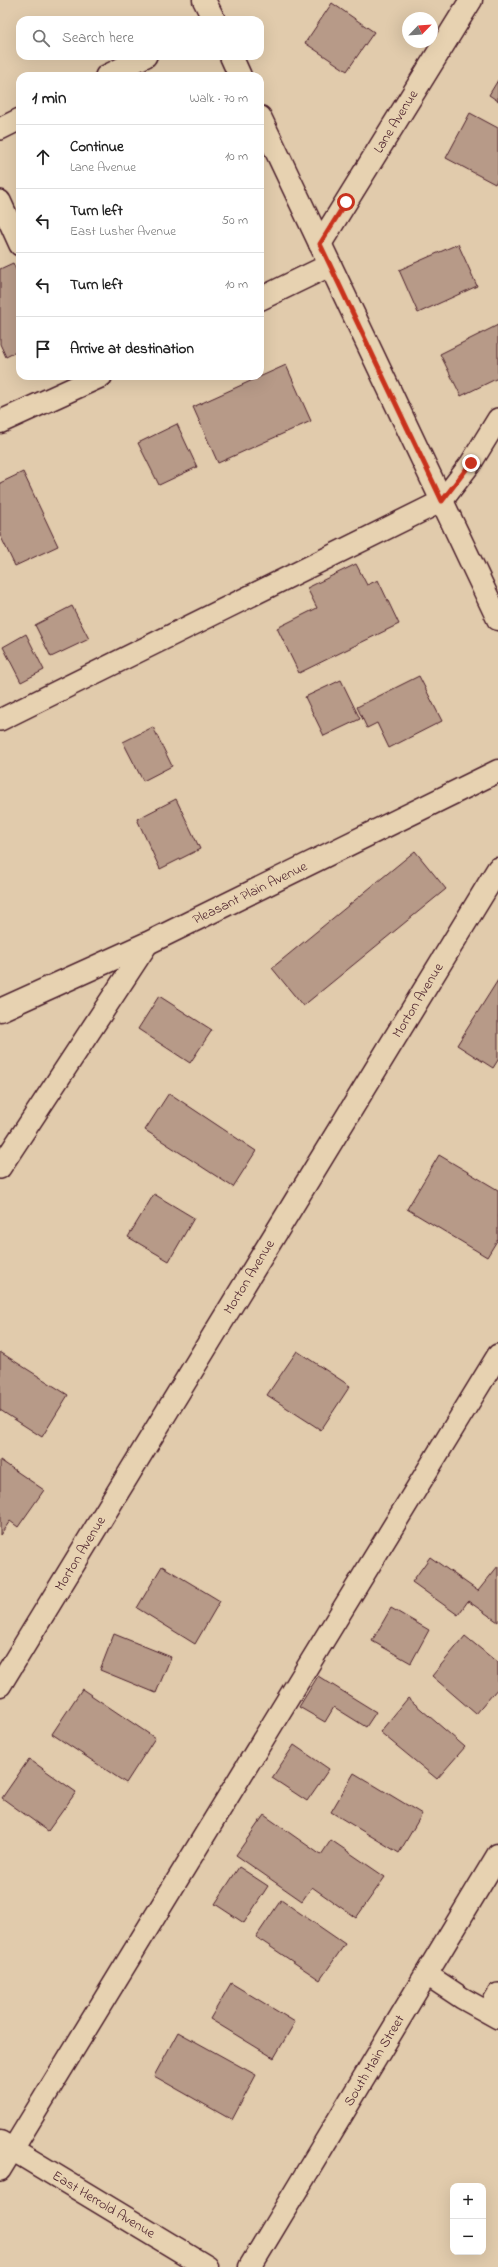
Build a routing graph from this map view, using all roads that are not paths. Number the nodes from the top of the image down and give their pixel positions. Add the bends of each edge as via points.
1 (204, 0) edge
2 (472, 0) edge
3 (212, 16) edge
4 (138, 60) edge
5 (233, 60) edge
6 (114, 72) edge
7 (238, 72) edge
8 (16, 121) edge
9 (264, 126) edge
10 (0, 129) edge
11 (0, 201) edge
12 (16, 236) edge
13 (320, 244) junction
14 (330, 265) junction
15 (264, 297) edge
16 (86, 380) edge
17 (498, 419) edge
18 (0, 422) edge
19 (442, 501) junction
20 (498, 619) edge
21 (0, 720) edge
22 (498, 771) edge
23 (498, 869) edge
24 (148, 943) junction
25 (0, 1010) edge
26 (0, 1168) edge
27 (498, 1355) edge
28 (0, 1685) edge
29 (498, 1855) edge
30 (426, 1974) junction
31 (494, 2008) edge
32 (6, 2146) edge
33 (0, 2170) edge
34 (207, 2267) edge
35 (250, 2267) edge

1 - 3 street
2 - 13 street, Lane Avenue
4 - 6 lane
5 - 7 street
8 - 10 lane
9 - 13 street
11 - 12 lane
13 - 14 street
14 - 15 street
14 - 19 street
16 - 18 street
17 - 19 lane via 471,463
19 - 20 street
19 - 21 lane
22 - 24 street, Pleasant Plain Avenue
23 - 28 street, Morton Avenue
24 - 25 street, Pleasant Plain Avenue
24 - 26 lane
27 - 32 lane
29 - 30 street, South Main Street
30 - 31 lane via 462,1998
30 - 35 street, South Main Street
32 - 33 lane
32 - 34 street, East Herrold Avenue

